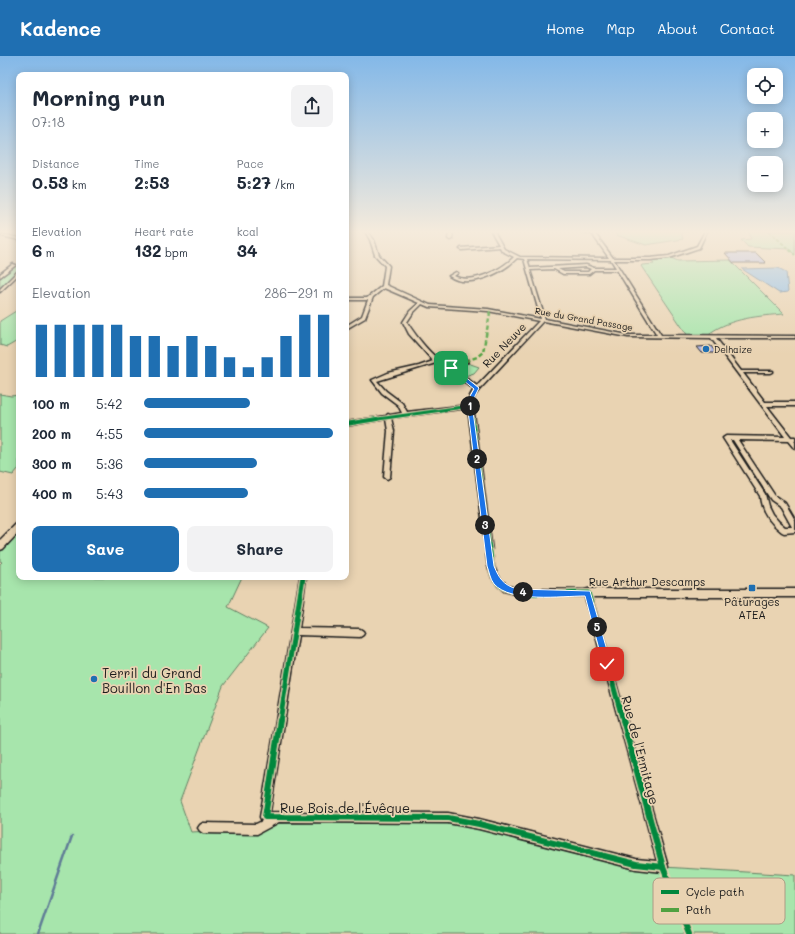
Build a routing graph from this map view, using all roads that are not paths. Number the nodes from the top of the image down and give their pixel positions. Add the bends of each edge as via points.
1 (386, 272) edge
2 (494, 272) edge
3 (529, 272) edge
4 (561, 272) edge
5 (590, 272) edge
6 (620, 272) edge
7 (456, 273) dead end
8 (16, 275) edge
9 (384, 286) junction
10 (0, 290) edge
11 (371, 298) junction
12 (349, 299) edge
13 (420, 304) junction
14 (541, 321) junction
15 (349, 326) edge
16 (660, 336) junction
17 (712, 336) junction
18 (795, 337) edge
19 (436, 361) junction
20 (466, 361) dead end
21 (446, 365) junction
22 (740, 372) junction
23 (771, 372) dead end
24 (477, 388) junction
25 (763, 404) junction
26 (795, 404) edge
27 (470, 406) junction
28 (405, 414) junction
29 (388, 416) junction
30 (349, 423) edge
31 (734, 438) junction
32 (792, 439) edge
33 (795, 446) edge
34 (387, 478) dead end
35 (795, 526) edge
36 (16, 529) edge
37 (795, 529) edge
38 (0, 546) edge
39 (303, 580) edge
40 (500, 586) joint
41 (795, 592) edge
42 (588, 593) junction
43 (295, 631) junction
44 (360, 633) dead end
45 (278, 816) junction
46 (203, 828) dead end
47 (663, 867) joint

1 - 9 street
2 - 7 street via 468,279 456,279 451,276
3 - 14 street, Rue Neuve via 543,320
4 - 5 street
6 - 16 street
8 - 10 street
9 - 11 street
9 - 13 street, Rue du Grand Passage
11 - 12 street
11 - 15 street via 364,317
13 - 14 street, Rue du Grand Passage via 490,311
13 - 19 street via 405,322 411,333
14 - 16 street, Rue du Grand Passage via 628,336
14 - 24 street, Rue Neuve
16 - 17 street, Rue du Grand Passage
17 - 18 street, Rue du Grand Passage
17 - 22 street
19 - 21 street
19 - 28 street via 420,368 374,380 384,392 400,404
20 - 21 street
21 - 24 street
22 - 23 street
22 - 25 street
24 - 27 street, Rue Neuve
25 - 26 street
25 - 32 street
27 - 28 street
27 - 40 street, Rue Neuve via 491,566
28 - 29 street
29 - 30 street
29 - 34 street via 391,432
31 - 32 street
31 - 35 street via 773,498 783,504
31 - 37 street via 726,438 763,496 763,503 777,525 784,530
32 - 33 street
36 - 38 street
39 - 43 street, Rue Bois de l'Évêque
40 - 42 street, Rue Arthur Descamps via 517,592
41 - 42 street, Rue Arthur Descamps
42 - 47 street, Rue de l'Ermitage
43 - 44 street
43 - 45 street, Rue Bois de l'Évêque via 265,817
45 - 46 street, Rue Bois de l'Évêque via 257,829
45 - 47 street, Rue Bois de l'Évêque via 448,818 636,864

